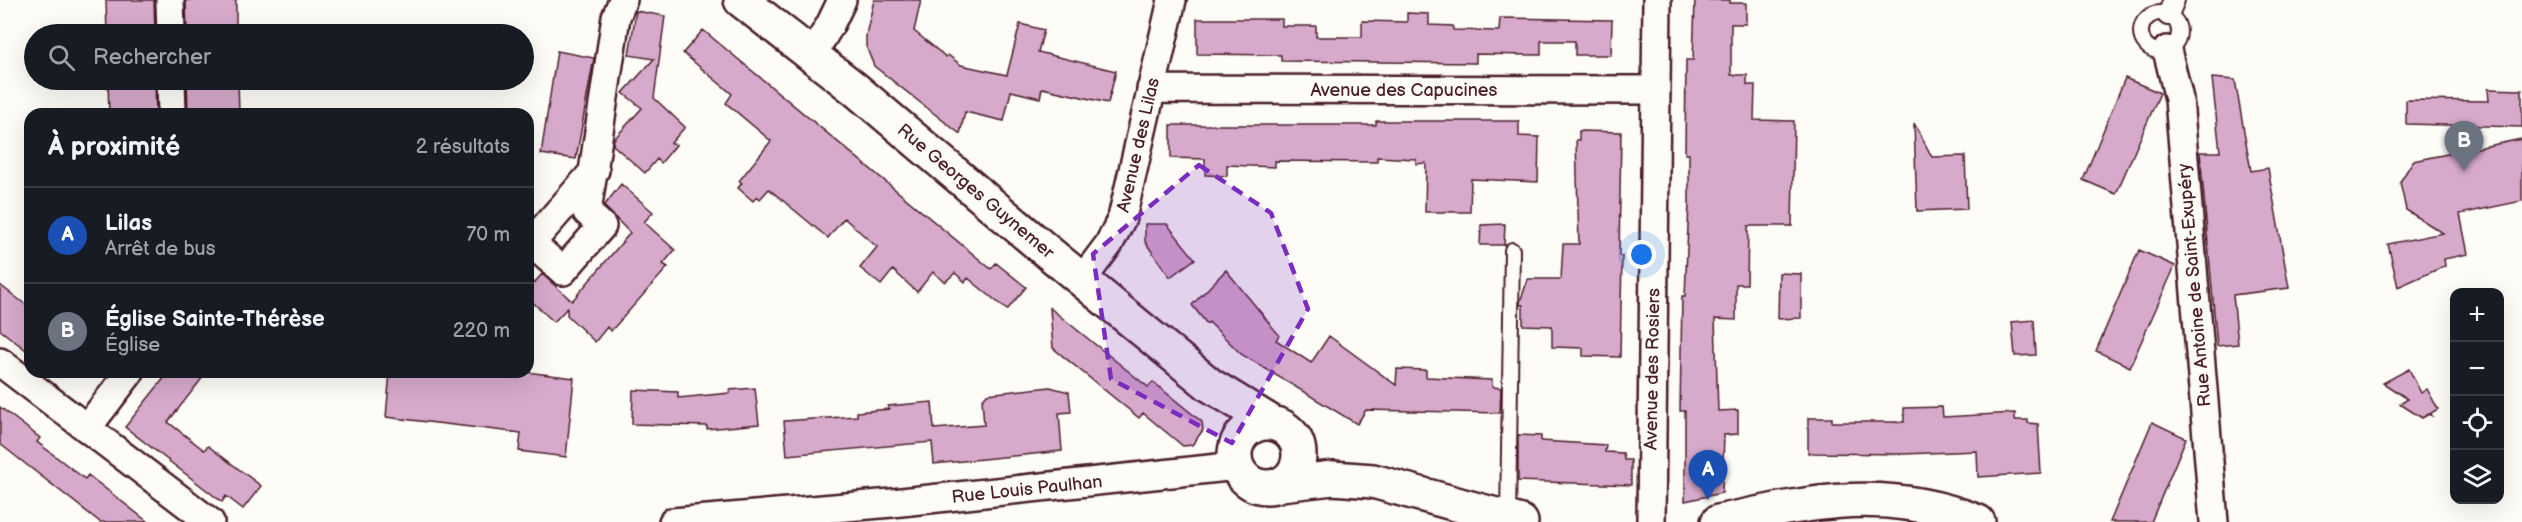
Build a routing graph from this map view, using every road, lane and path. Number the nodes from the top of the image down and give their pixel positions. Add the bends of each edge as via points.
1 (170, 0) edge
2 (622, 0) edge
3 (741, 0) edge
4 (842, 0) edge
5 (1172, 0) edge
6 (1657, 0) edge
7 (2171, 8) edge
8 (171, 24) edge
9 (2167, 50) junction
10 (812, 55) junction
11 (1151, 89) junction
12 (171, 90) edge
13 (1656, 90) junction
14 (172, 108) edge
15 (595, 171) dead end
16 (1512, 250) dead end
17 (1082, 280) junction
18 (0, 362) edge
19 (125, 378) edge
20 (1210, 385) junction
21 (87, 428) junction
22 (1284, 431) junction
23 (1237, 456) junction
24 (1281, 484) junction
25 (1397, 486) junction
26 (891, 512) edge
27 (1514, 520) edge
28 (1736, 520) edge
29 (210, 522) edge
30 (673, 522) edge
31 (1651, 522) edge
32 (1978, 522) edge
33 (2214, 522) edge

1 - 8 street
2 - 15 street via 616,17
3 - 10 main road, Rue Georges Guynemer
4 - 10 street
5 - 11 street, Avenue des Lilas
6 - 13 street, Avenue des Rosiers
7 - 9 lane via 2179,33
7 - 9 lane via 2148,17 2141,30 2145,45
9 - 33 street, Rue Antoine de Saint-Exupéry via 2179,99
10 - 17 main road, Rue Georges Guynemer
11 - 13 street, Avenue des Capucines
11 - 17 street, Avenue des Lilas via 1122,218 1109,244
12 - 14 street
13 - 31 street, Avenue des Rosiers
16 - 27 lane
17 - 20 main road, Rue Georges Guynemer
18 - 21 street
19 - 21 street
20 - 22 main road, Rue Georges Guynemer
20 - 23 main road, Rue Georges Guynemer via 1227,409
21 - 29 street
22 - 23 main road via 1253,426 1241,436
22 - 24 main road via 1299,454 1293,474
22 - 25 main road, Rue Georges Guynemer via 1320,459
23 - 24 main road via 1246,480 1271,487
23 - 26 street, Rue Louis Paulhan
24 - 25 main road, Rue Georges Guynemer via 1343,478
25 - 27 main road, Rue Georges Guynemer
26 - 30 street, Rue Louis Paulhan
28 - 32 main road via 1832,501 1879,499 1929,506

